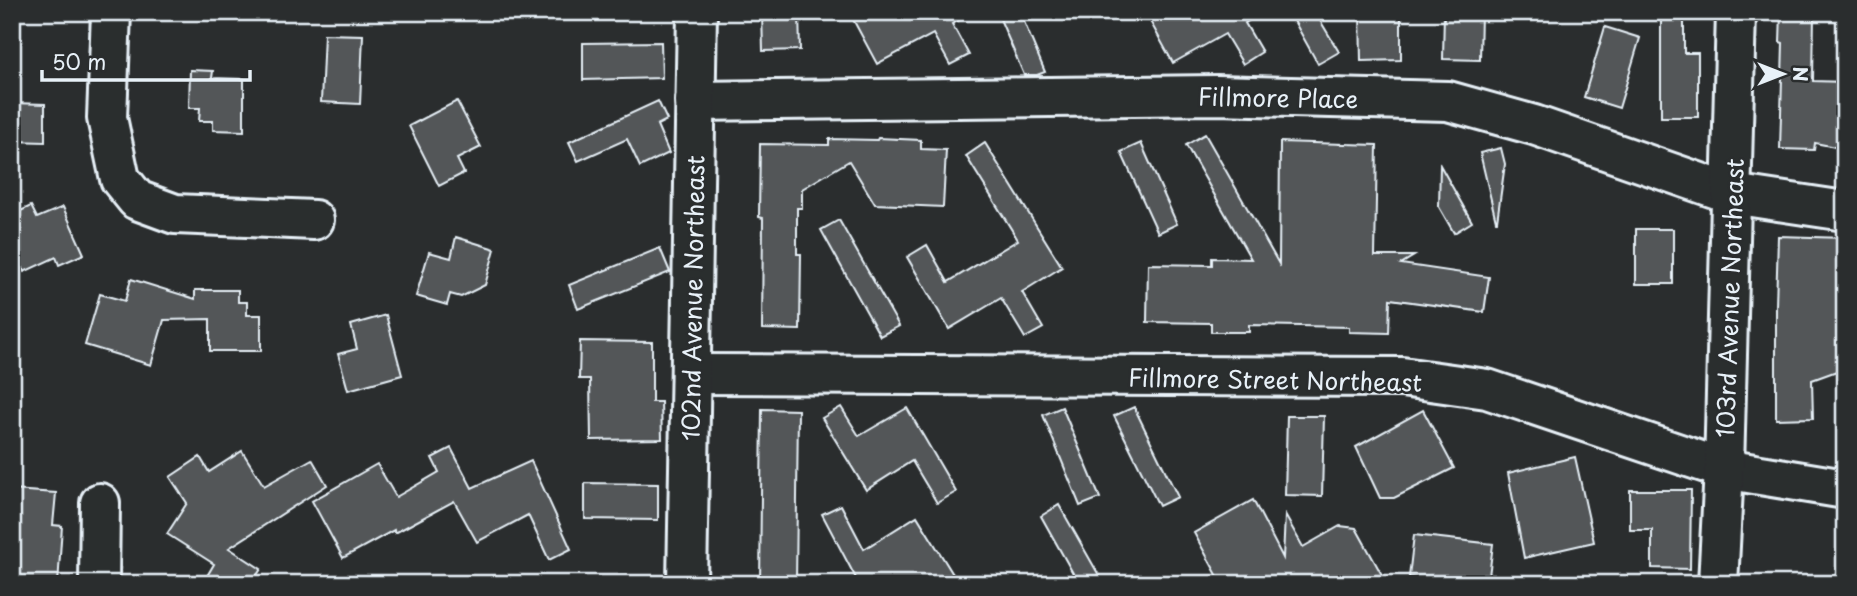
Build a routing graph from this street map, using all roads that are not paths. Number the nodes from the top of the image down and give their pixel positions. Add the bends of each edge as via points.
1 (111, 12) edge
2 (697, 12) edge
3 (1736, 12) edge
4 (695, 101) junction
5 (1732, 194) junction
6 (1845, 211) edge
7 (314, 220) dead end
8 (691, 374) junction
9 (1724, 469) junction
10 (1845, 489) edge
11 (100, 503) dead end
12 (99, 584) edge
13 (687, 584) edge
14 (1718, 584) edge

1 - 7 street via 107,118 120,180 138,200 174,214
2 - 4 street, 102nd Avenue Northeast
3 - 5 street, 103rd Avenue Northeast
4 - 5 street, Fillmore Place via 1217,95 1448,102 1534,125
4 - 8 street, 102nd Avenue Northeast
5 - 6 street, Fillmore Place
5 - 9 street, 103rd Avenue Northeast
8 - 9 street, Fillmore Street Northeast via 1402,377 1487,388
8 - 13 street, 102nd Avenue Northeast
9 - 10 street, Fillmore Street Northeast
9 - 14 street, 103rd Avenue Northeast
11 - 12 street

